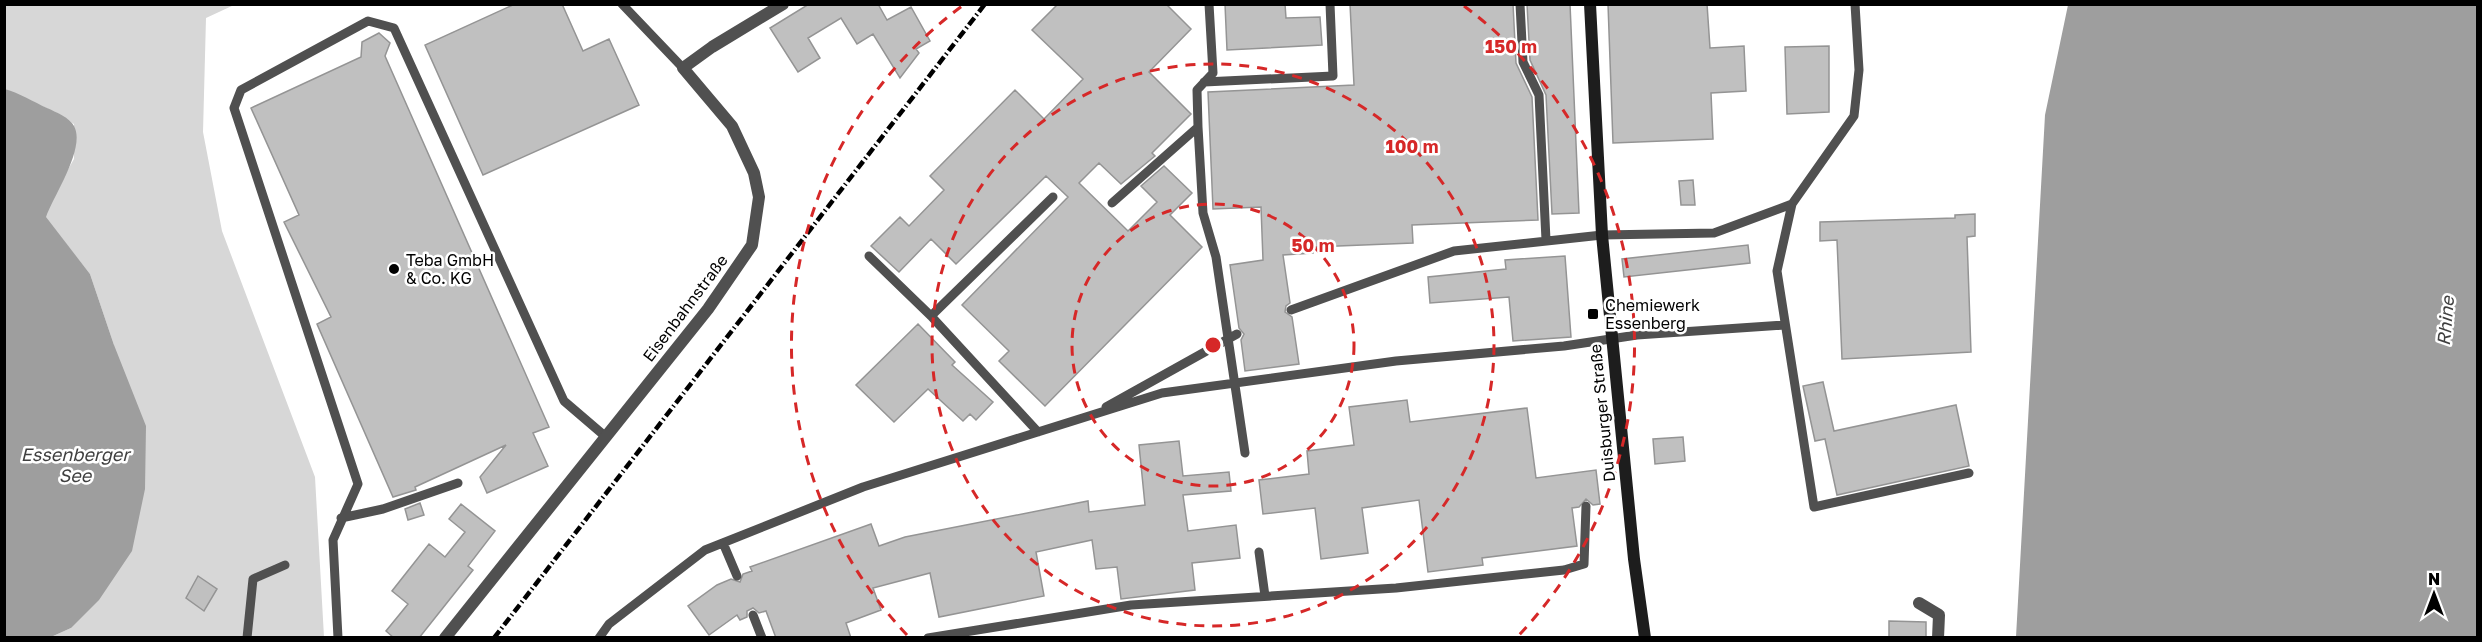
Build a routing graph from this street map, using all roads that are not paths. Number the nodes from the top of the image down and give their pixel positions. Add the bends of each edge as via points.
1 (622, 4) edge
2 (783, 4) edge
3 (1209, 4) edge
4 (1330, 4) edge
5 (1520, 4) edge
6 (1590, 4) edge
7 (1856, 4) edge
8 (683, 68) junction
9 (1204, 82) junction
10 (1198, 127) junction
11 (1053, 197) dead end
12 (1112, 203) dead end
13 (1792, 204) junction
14 (1602, 235) junction
15 (1546, 240) junction
16 (869, 256) dead end
17 (1291, 310) dead end
18 (931, 316) junction
19 (1784, 325) junction
20 (1237, 334) dead end
21 (1228, 339) junction
22 (1612, 339) junction
23 (1236, 383) junction
24 (1089, 417) junction
25 (1038, 432) junction
26 (606, 437) junction
27 (1245, 453) dead end
28 (1969, 473) dead end
29 (458, 483) dead end
30 (1586, 506) dead end
31 (341, 518) junction
32 (723, 543) junction
33 (1259, 552) dead end
34 (285, 566) dead end
35 (737, 576) dead end
36 (1265, 596) junction
37 (1919, 603) dead end
38 (753, 615) dead end
39 (247, 638) edge
40 (339, 638) edge
41 (445, 638) edge
42 (598, 638) edge
43 (762, 638) edge
44 (928, 638) edge
45 (1645, 638) edge
46 (1938, 638) edge

1 - 8 lane
2 - 8 street
3 - 9 lane via 1213,73
4 - 9 lane via 1333,76
5 - 15 lane via 1523,62 1539,95
6 - 14 main road, Duisburger Straße
7 - 13 lane via 1859,70 1854,116
8 - 26 street, Eisenbahnstraße via 732,126 754,173 759,197 752,245 708,309
9 - 10 lane via 1197,90
10 - 12 lane
10 - 21 lane via 1203,213 1216,257
11 - 18 lane
13 - 14 lane via 1714,233
13 - 19 lane via 1777,271
14 - 15 lane
14 - 22 main road, Duisburger Straße
15 - 17 lane via 1454,251
16 - 18 lane
18 - 25 lane
19 - 22 lane
19 - 28 lane via 1814,507
20 - 21 lane
21 - 23 lane
21 - 24 lane
22 - 23 lane via 1396,361
22 - 45 main road, Duisburger Straße
23 - 24 lane via 1162,393
23 - 27 lane
24 - 25 lane
25 - 32 lane via 863,487
26 - 31 lane via 564,401 394,28 368,21 241,90 234,108 358,484
26 - 41 street, Eisenbahnstraße
29 - 31 lane via 383,509
30 - 36 lane via 1584,564 1564,570 1396,588
31 - 40 lane via 333,540
32 - 35 lane
32 - 42 lane via 705,550 609,624
33 - 36 lane
34 - 39 lane via 253,579
36 - 44 lane via 1131,605
37 - 46 street via 1938,615
38 - 43 lane

